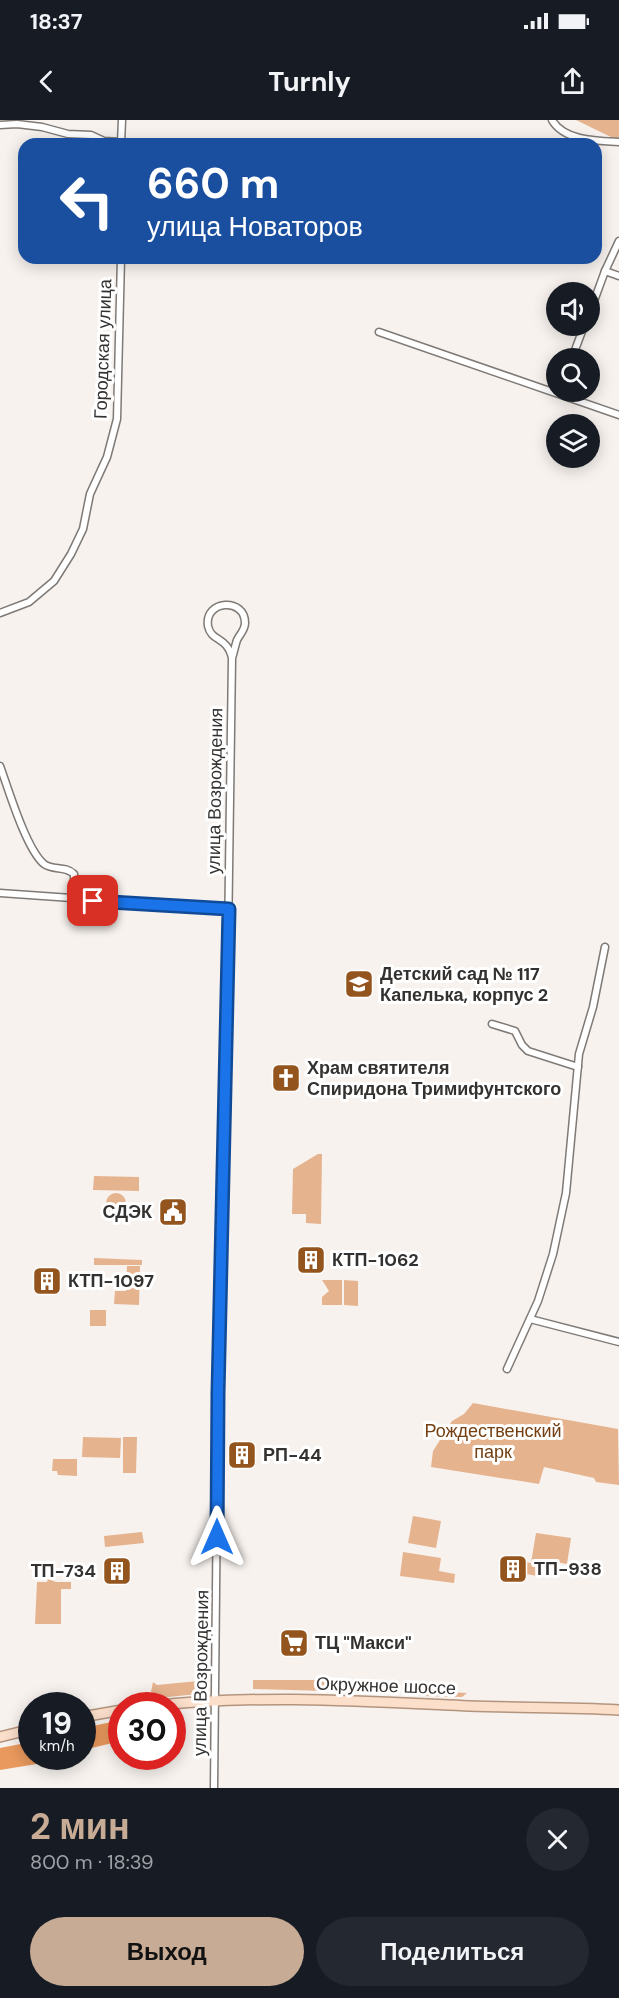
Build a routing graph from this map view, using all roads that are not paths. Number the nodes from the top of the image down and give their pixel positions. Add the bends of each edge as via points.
1 (122, 120) edge
2 (552, 120) edge
3 (0, 125) edge
4 (98, 138) edge
5 (122, 138) edge
6 (583, 138) edge
7 (602, 140) edge
8 (619, 142) edge
9 (619, 242) edge
10 (121, 264) edge
11 (605, 271) junction
12 (619, 276) edge
13 (600, 285) edge
14 (380, 332) dead end
15 (546, 388) edge
16 (584, 402) edge
17 (619, 416) edge
18 (0, 613) edge
19 (232, 658) junction
20 (0, 765) edge
21 (0, 893) edge
22 (74, 899) junction
23 (229, 909) junction
24 (605, 947) dead end
25 (492, 1024) dead end
26 (578, 1067) junction
27 (530, 1319) junction
28 (619, 1342) edge
29 (507, 1369) dead end
30 (216, 1700) junction
31 (186, 1703) edge
32 (619, 1710) edge
33 (18, 1732) edge
34 (0, 1737) edge
35 (214, 1788) edge

1 - 5 street
2 - 6 street via 563,133
3 - 4 street via 42,127
7 - 8 street
9 - 11 street
10 - 18 street, Городская улица via 117,419 90,494 83,529 62,570 43,592
11 - 12 street
11 - 13 street
14 - 15 street
16 - 17 street
19 - 19 street, улица Возрождения via 244,618 236,607 222,605 211,612 208,626 227,645
19 - 23 street, улица Возрождения
20 - 22 street via 38,858 47,866 69,869 74,874
21 - 22 street
22 - 23 street
23 - 30 street, улица Возрождения via 218,1393
24 - 26 street
25 - 26 street via 515,1031 528,1051
26 - 27 street via 566,1193 548,1274
27 - 28 street
27 - 29 street
30 - 31 main road, Окружное шоссе
30 - 32 main road, Окружное шоссе
30 - 35 street, улица Возрождения
33 - 34 main road

